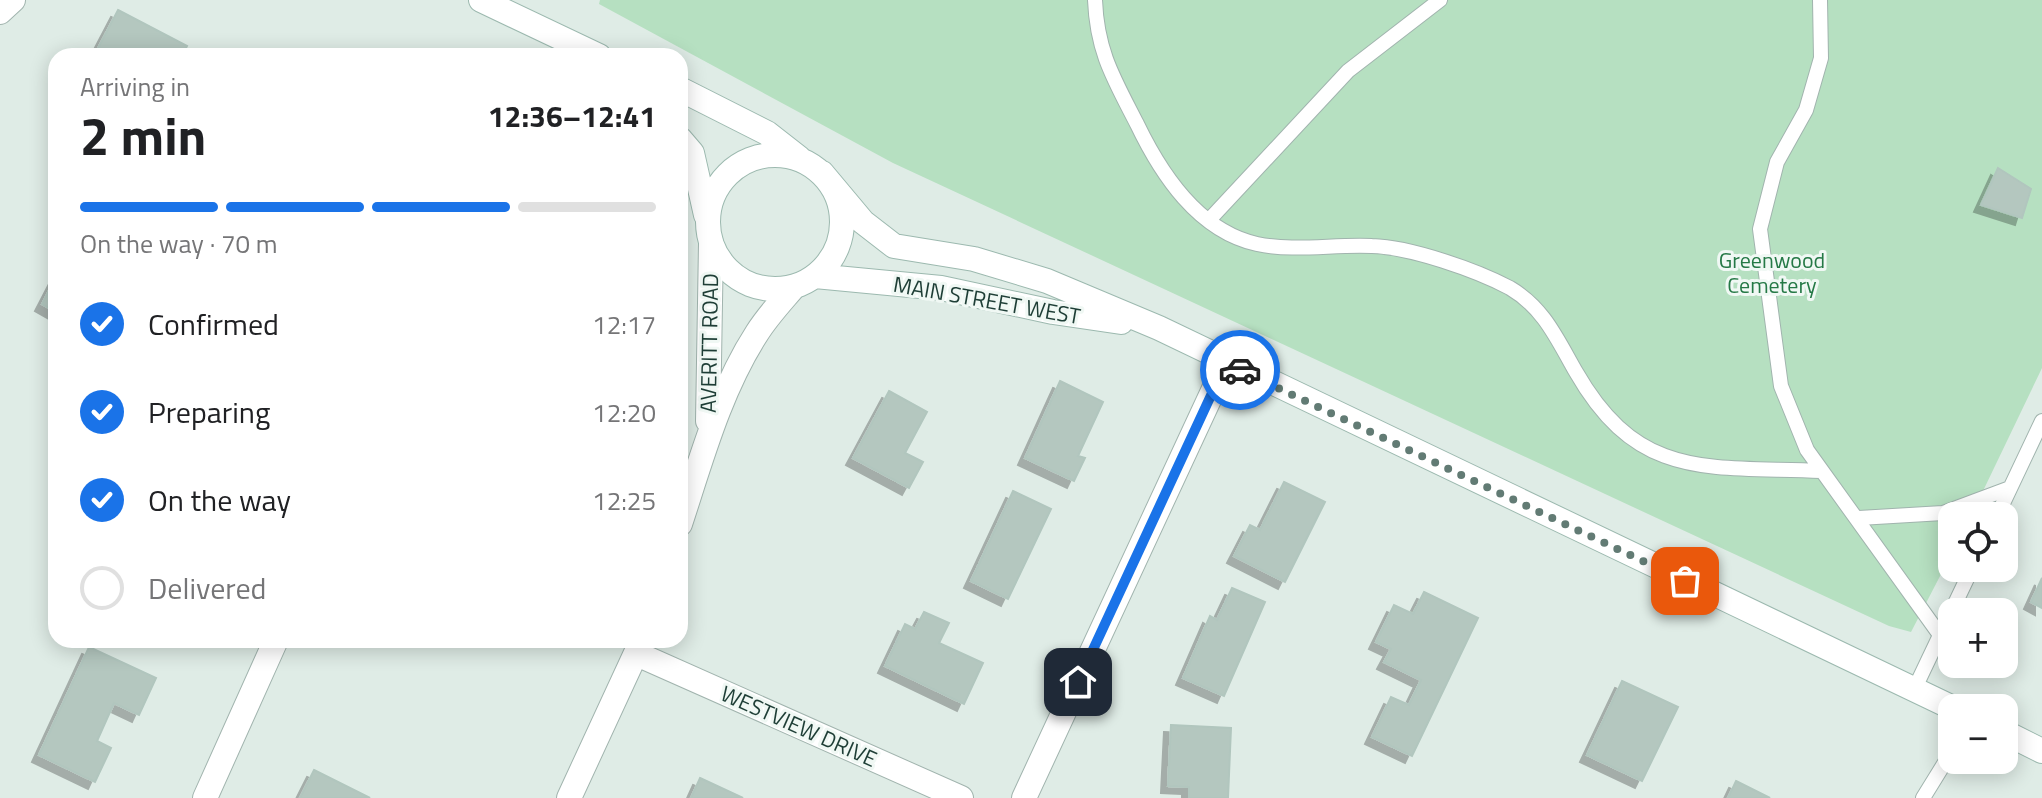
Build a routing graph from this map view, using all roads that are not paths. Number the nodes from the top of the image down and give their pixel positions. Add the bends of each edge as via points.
1 (13, 0) edge
2 (481, 0) edge
3 (1095, 0) edge
4 (1440, 0) edge
5 (1820, 0) edge
6 (0, 12) edge
7 (582, 48) edge
8 (688, 93) edge
9 (688, 148) edge
10 (801, 159) junction
11 (822, 173) junction
12 (1210, 219) junction
13 (709, 232) junction
14 (815, 276) junction
15 (792, 289) junction
16 (1159, 328) junction
17 (1226, 363) junction
18 (2042, 421) edge
19 (707, 443) junction
20 (1821, 471) junction
21 (2010, 488) junction
22 (688, 500) edge
23 (2004, 502) edge
24 (1859, 518) junction
25 (1938, 632) edge
26 (1938, 639) edge
27 (272, 648) edge
28 (640, 648) edge
29 (642, 648) edge
30 (1914, 690) junction
31 (1938, 701) edge
32 (2018, 739) edge
33 (2042, 751) edge
34 (1938, 774) edge
35 (205, 798) edge
36 (569, 798) edge
37 (961, 798) edge
38 (1024, 798) edge
39 (1923, 798) edge

1 - 6 main road
2 - 7 main road
3 - 12 lane via 1101,53 1145,141 1191,207
4 - 12 lane via 1348,71
5 - 20 lane via 1821,58 1806,110 1777,162 1760,229 1781,386
8 - 10 main road via 767,133
9 - 13 main road
10 - 11 main road
10 - 13 main road via 782,154 739,164 716,189
11 - 14 main road via 842,212 842,234 834,255
11 - 16 main road, MAIN STREET WEST via 863,222 894,246 974,259 1047,281
12 - 20 lane via 1256,244 1375,246 1469,269 1535,306 1559,336 1605,418 1639,445 1680,463
13 - 15 main road via 721,263 738,278 758,288
13 - 19 main road, AVERITT ROAD
14 - 15 main road
14 - 16 main road, MAIN STREET WEST via 941,288
15 - 19 main road, AVERITT ROAD via 757,332
16 - 17 main road, MAIN STREET WEST
17 - 30 main road, MAIN STREET WEST
17 - 38 main road
18 - 21 lane
19 - 22 main road, AVERITT ROAD
20 - 24 lane
21 - 23 lane
21 - 24 lane via 1943,513
24 - 25 lane
26 - 30 lane
27 - 35 main road
28 - 36 main road
29 - 37 main road, WESTVIEW DRIVE
30 - 31 main road, MAIN STREET WEST
32 - 33 main road
34 - 39 lane

